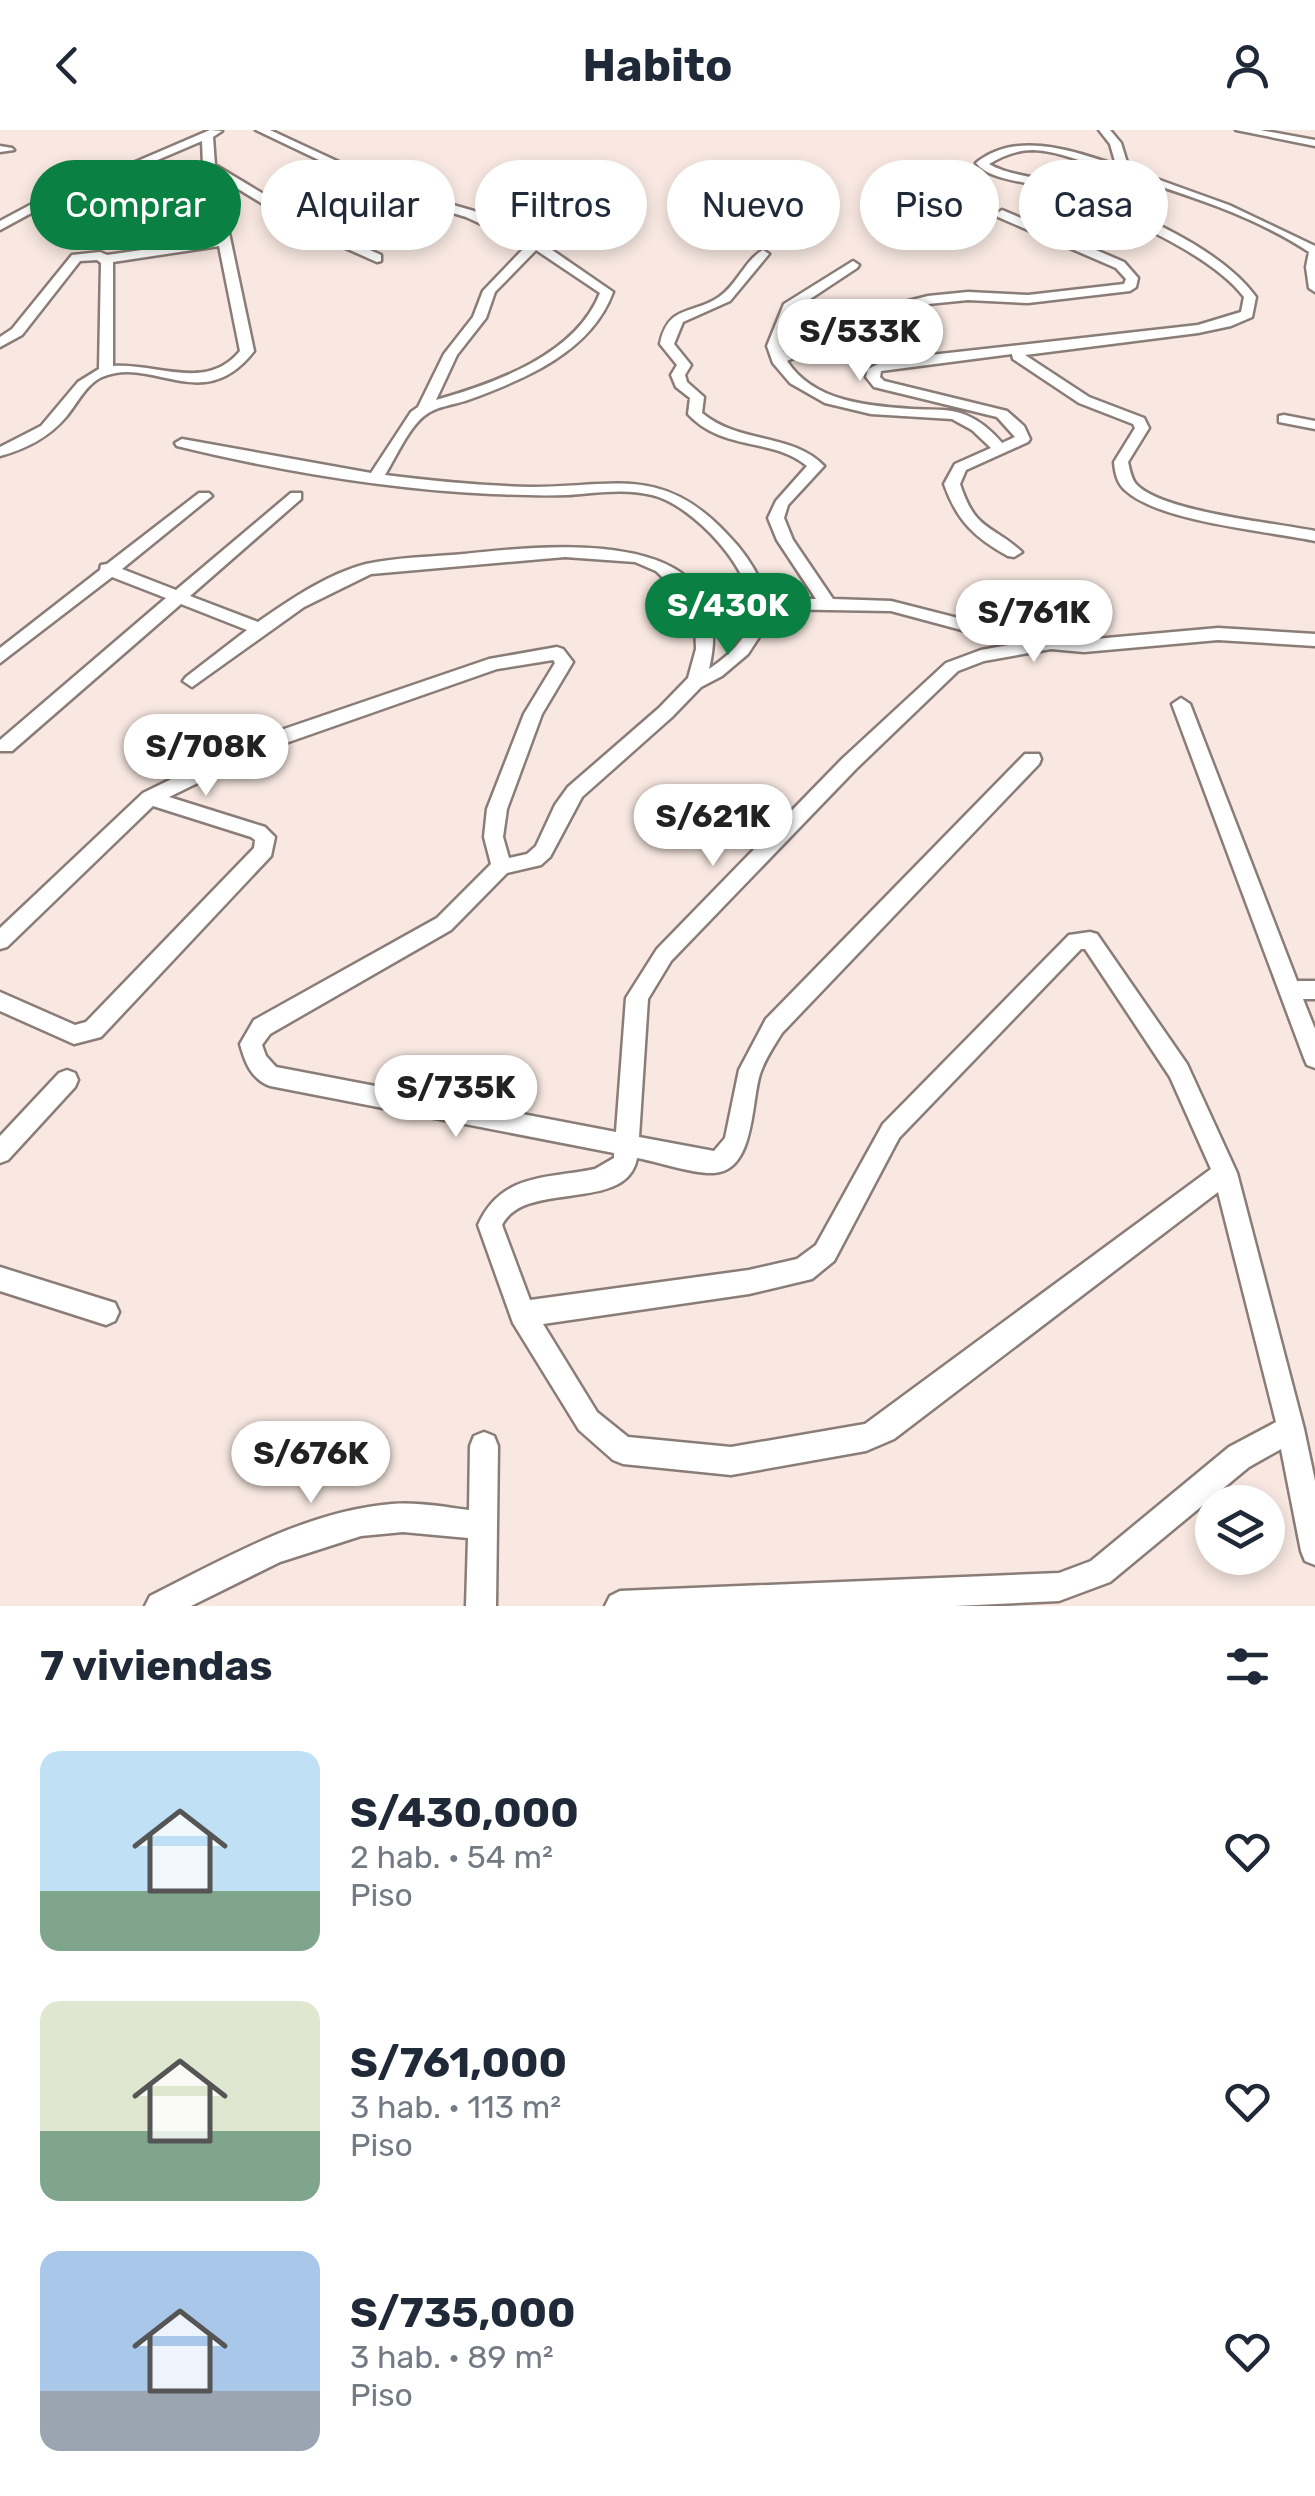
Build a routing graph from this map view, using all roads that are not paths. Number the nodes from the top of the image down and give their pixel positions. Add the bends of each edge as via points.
1 (261, 130) edge
2 (1104, 130) edge
3 (1241, 130) edge
4 (213, 133) edge
5 (1315, 143) edge
6 (210, 160) edge
7 (325, 160) edge
8 (1087, 160) edge
9 (1120, 160) edge
10 (1019, 177) edge
11 (1168, 187) edge
12 (1002, 214) dead end
13 (0, 226) edge
14 (1168, 239) edge
15 (168, 250) edge
16 (226, 250) edge
17 (359, 250) edge
18 (529, 250) edge
19 (544, 250) edge
20 (1315, 251) edge
21 (762, 254) dead end
22 (377, 258) dead end
23 (106, 259) junction
24 (853, 266) dead end
25 (1315, 288) edge
26 (0, 343) edge
27 (1020, 346) junction
28 (778, 360) junction
29 (106, 370) junction
30 (426, 408) junction
31 (1284, 419) dead end
32 (1315, 425) edge
33 (182, 444) dead end
34 (1001, 450) junction
35 (0, 452) edge
36 (377, 476) junction
37 (204, 496) dead end
38 (296, 496) dead end
39 (1315, 536) edge
40 (1014, 552) dead end
41 (107, 570) junction
42 (174, 598) junction
43 (760, 602) junction
44 (828, 604) junction
45 (260, 629) junction
46 (1315, 640) edge
47 (1051, 643) junction
48 (0, 657) edge
49 (192, 682) dead end
50 (696, 682) junction
51 (1181, 704) dead end
52 (5, 746) dead end
53 (1032, 759) dead end
54 (150, 798) junction
55 (502, 866) junction
56 (0, 942) edge
57 (1289, 990) junction
58 (1315, 990) edge
59 (0, 1001) edge
60 (1315, 1058) edge
61 (67, 1080) dead end
62 (624, 1147) junction
63 (0, 1152) edge
64 (1225, 1174) junction
65 (0, 1280) edge
66 (106, 1312) dead end
67 (522, 1314) junction
68 (1291, 1429) junction
69 (484, 1446) dead end
70 (485, 1526) junction
71 (1315, 1551) edge
72 (160, 1606) edge
73 (481, 1606) edge
74 (620, 1606) edge

1 - 7 street
2 - 9 street
3 - 5 street
4 - 6 street
4 - 13 street via 66,190
8 - 10 street via 1036,147 982,163
11 - 20 street
12 - 28 street via 1120,265 1132,278 1130,287 1028,299 928,300 886,311
14 - 27 street via 1246,288 1247,314 1198,329
15 - 23 street
16 - 29 street via 247,351 240,362 189,378
17 - 22 street
18 - 30 street via 489,291
19 - 30 street via 607,296 574,343
20 - 25 street
21 - 44 street via 720,302 675,319 667,344 684,365 678,375 697,397 695,414 705,426 743,442 794,451 816,466 776,518
23 - 26 street via 76,258 17,332
23 - 29 street
24 - 28 street via 790,307 774,346
27 - 34 street via 886,364 873,377 878,384 1002,414 1023,439
27 - 39 street via 1018,356 1032,368 1084,400 1139,421 1142,428 1121,462 1127,484 1150,500
28 - 34 street via 808,391 841,404 955,416 984,430
29 - 35 street via 88,380 42,433
30 - 36 street
31 - 32 street
33 - 36 street
34 - 40 street via 960,468 952,484 962,514 979,534
36 - 43 street via 521,492 656,490 700,512 726,540
37 - 41 street
38 - 42 street
41 - 42 street
41 - 48 street
42 - 45 street
42 - 52 street
43 - 44 street
43 - 50 street via 760,619 742,650 715,676
44 - 47 street via 890,606
45 - 49 street
45 - 50 street via 368,569 616,553 662,566 700,604 708,641
46 - 47 street via 1218,634
47 - 62 street via 952,667 664,955 637,998
50 - 55 street via 564,803 544,853 520,866
51 - 57 street
53 - 62 street via 774,1026 748,1074 730,1153 704,1162
54 - 55 street via 274,740 495,664 556,653 564,662 561,670 534,709 497,801 493,849
54 - 56 street
54 - 59 street via 258,832 266,837 264,851 93,1030 74,1035
55 - 62 street via 444,924 262,1027 251,1044 256,1061 270,1076
57 - 58 street
57 - 60 street
61 - 63 street
62 - 67 street via 620,1170 528,1193 492,1212 490,1226
64 - 67 street via 866,1437 731,1461 623,1450 588,1421
64 - 67 street via 1179,1071 1096,945 1085,939 891,1131 825,1252 803,1270
64 - 68 street
65 - 66 street
68 - 71 street
68 - 74 street via 1239,1458 1100,1572 1069,1584
69 - 70 street
70 - 72 street via 394,1518 333,1529
70 - 73 street

